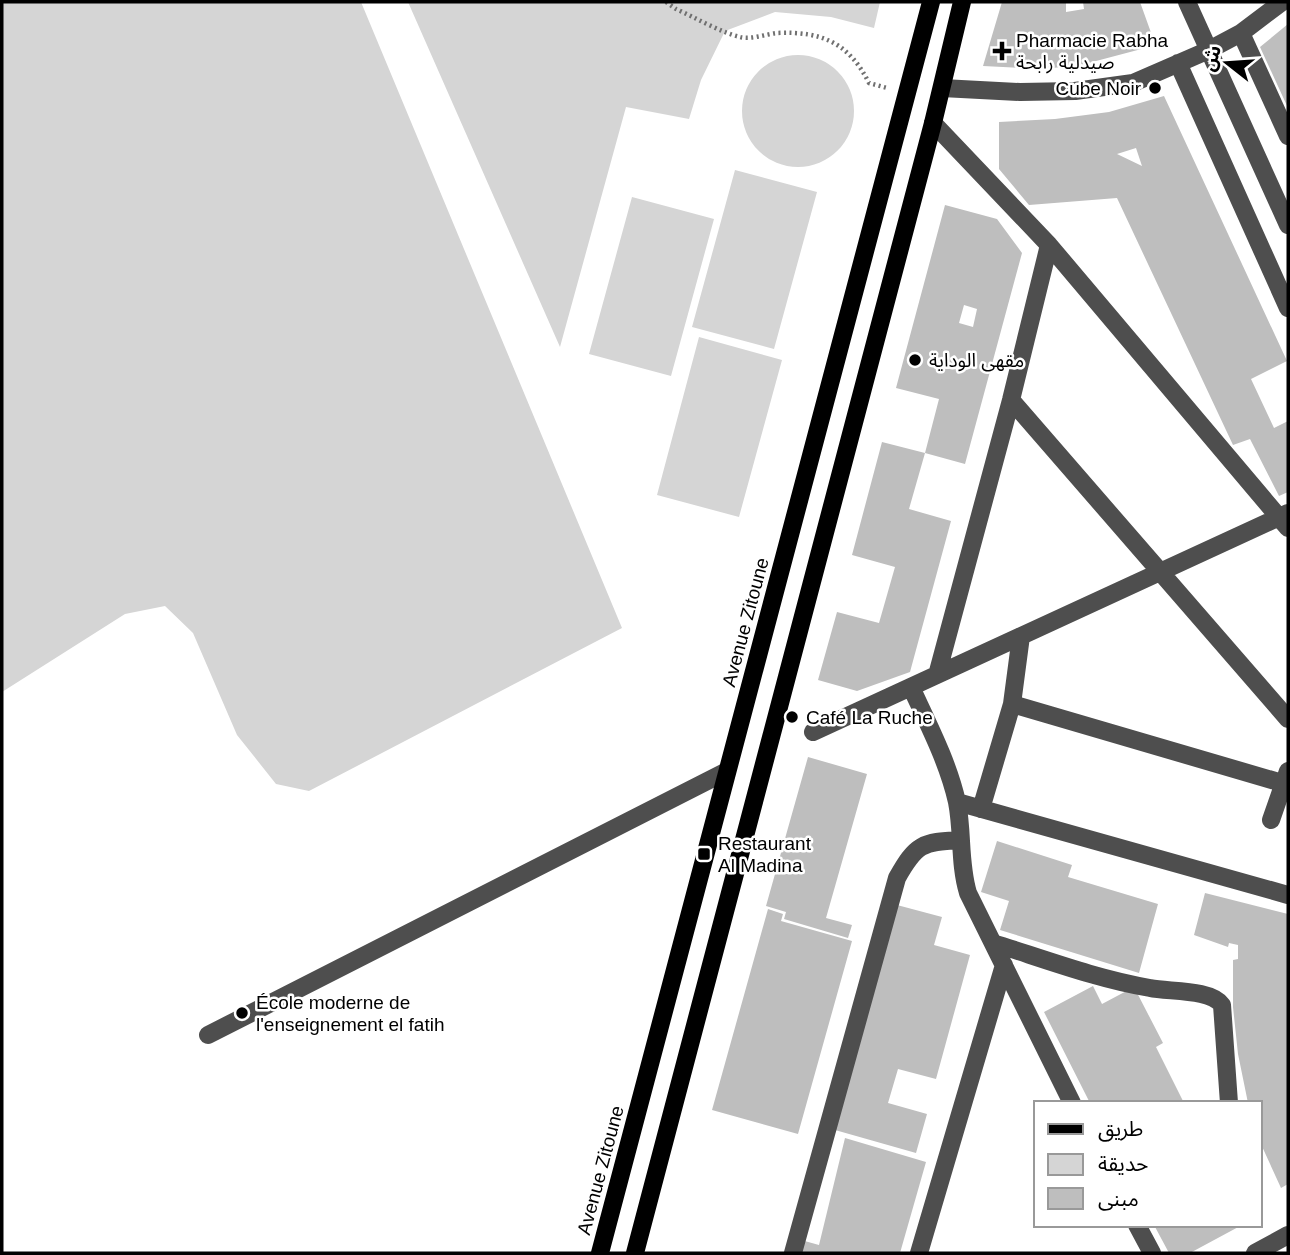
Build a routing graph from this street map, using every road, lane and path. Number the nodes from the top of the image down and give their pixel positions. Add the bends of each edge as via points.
1 (666, 2) edge
2 (931, 2) edge
3 (962, 2) edge
4 (1187, 2) edge
5 (1282, 2) edge
6 (1241, 33) junction
7 (1209, 50) junction
8 (1178, 63) junction
9 (942, 88) junction
10 (908, 93) junction
11 (933, 123) junction
12 (1288, 136) edge
13 (1288, 225) edge
14 (1049, 246) junction
15 (1288, 308) edge
16 (1011, 400) junction
17 (1285, 519) edge
18 (1161, 572) junction
19 (1021, 636) junction
20 (937, 675) junction
21 (911, 687) junction
22 (1012, 704) junction
23 (1288, 719) edge
24 (813, 732) dead end
25 (727, 771) junction
26 (1285, 777) edge
27 (957, 803) junction
28 (981, 809) junction
29 (1271, 820) dead end
30 (960, 840) junction
31 (1288, 895) edge
32 (993, 943) junction
33 (1004, 965) junction
34 (208, 1035) dead end
35 (1071, 1101) edge
36 (1229, 1101) edge
37 (1138, 1227) edge
38 (1288, 1235) edge
39 (600, 1253) edge
40 (635, 1253) edge
41 (793, 1253) edge
42 (919, 1253) edge
43 (1152, 1253) edge
44 (1255, 1253) edge

1 - 10 path via 741,38 811,34 835,43 858,61 869,83
2 - 10 main road, Avenue Zitoune
3 - 9 main road
4 - 7 street
5 - 6 street
6 - 7 street
6 - 12 street
7 - 8 street
7 - 13 street
8 - 9 street via 1133,83 1075,91
8 - 15 street
9 - 11 main road
10 - 25 main road, Avenue Zitoune
11 - 14 street
11 - 40 main road
14 - 16 street
14 - 17 street
16 - 18 street
16 - 20 street
17 - 18 street
18 - 19 street
18 - 23 street
19 - 20 street
19 - 22 street
20 - 21 street
21 - 24 street
21 - 27 street
22 - 26 street
22 - 28 street
25 - 34 street
25 - 39 main road, Avenue Zitoune
26 - 29 street
27 - 28 street
27 - 30 street
28 - 31 street
30 - 32 street via 962,875
30 - 41 street via 919,847 897,878
32 - 33 street
32 - 36 street via 1149,988 1218,999
33 - 35 street
33 - 42 street
37 - 43 street
38 - 44 street

